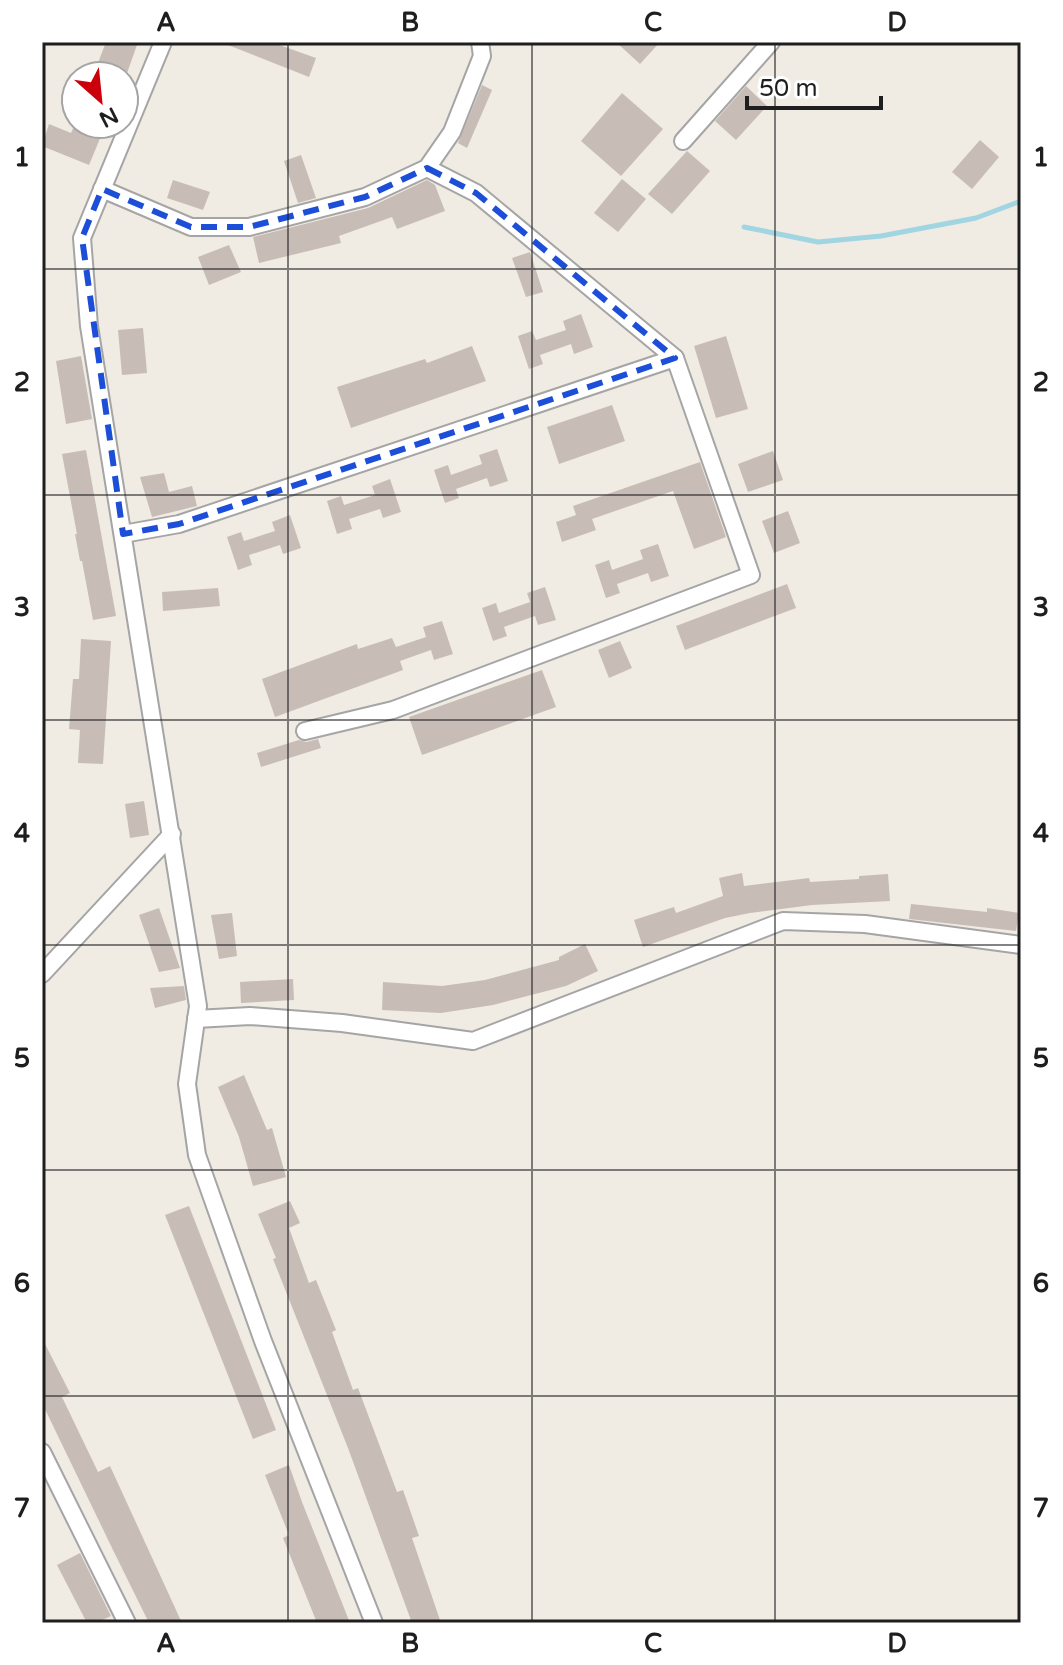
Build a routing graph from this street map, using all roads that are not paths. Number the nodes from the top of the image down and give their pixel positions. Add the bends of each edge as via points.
1 (163, 42) edge
2 (480, 42) edge
3 (771, 42) edge
4 (683, 141) dead end
5 (427, 168) junction
6 (102, 189) junction
7 (675, 358) junction
8 (123, 534) junction
9 (305, 731) dead end
10 (172, 834) junction
11 (1021, 945) edge
12 (42, 974) edge
13 (196, 1019) junction
14 (42, 1452) edge
15 (127, 1623) edge
16 (374, 1623) edge

1 - 6 street
2 - 5 street via 482,56 452,132
3 - 4 street
5 - 6 street via 365,197 249,227 191,227
5 - 7 street via 476,193
6 - 8 street via 82,238 89,326
7 - 8 street via 179,524
7 - 9 street via 751,575 393,710
8 - 10 street
10 - 12 street
10 - 13 street
11 - 13 street via 865,924 783,921 473,1041 342,1023 250,1016
13 - 16 street via 187,1084 197,1155 263,1341
14 - 15 street

